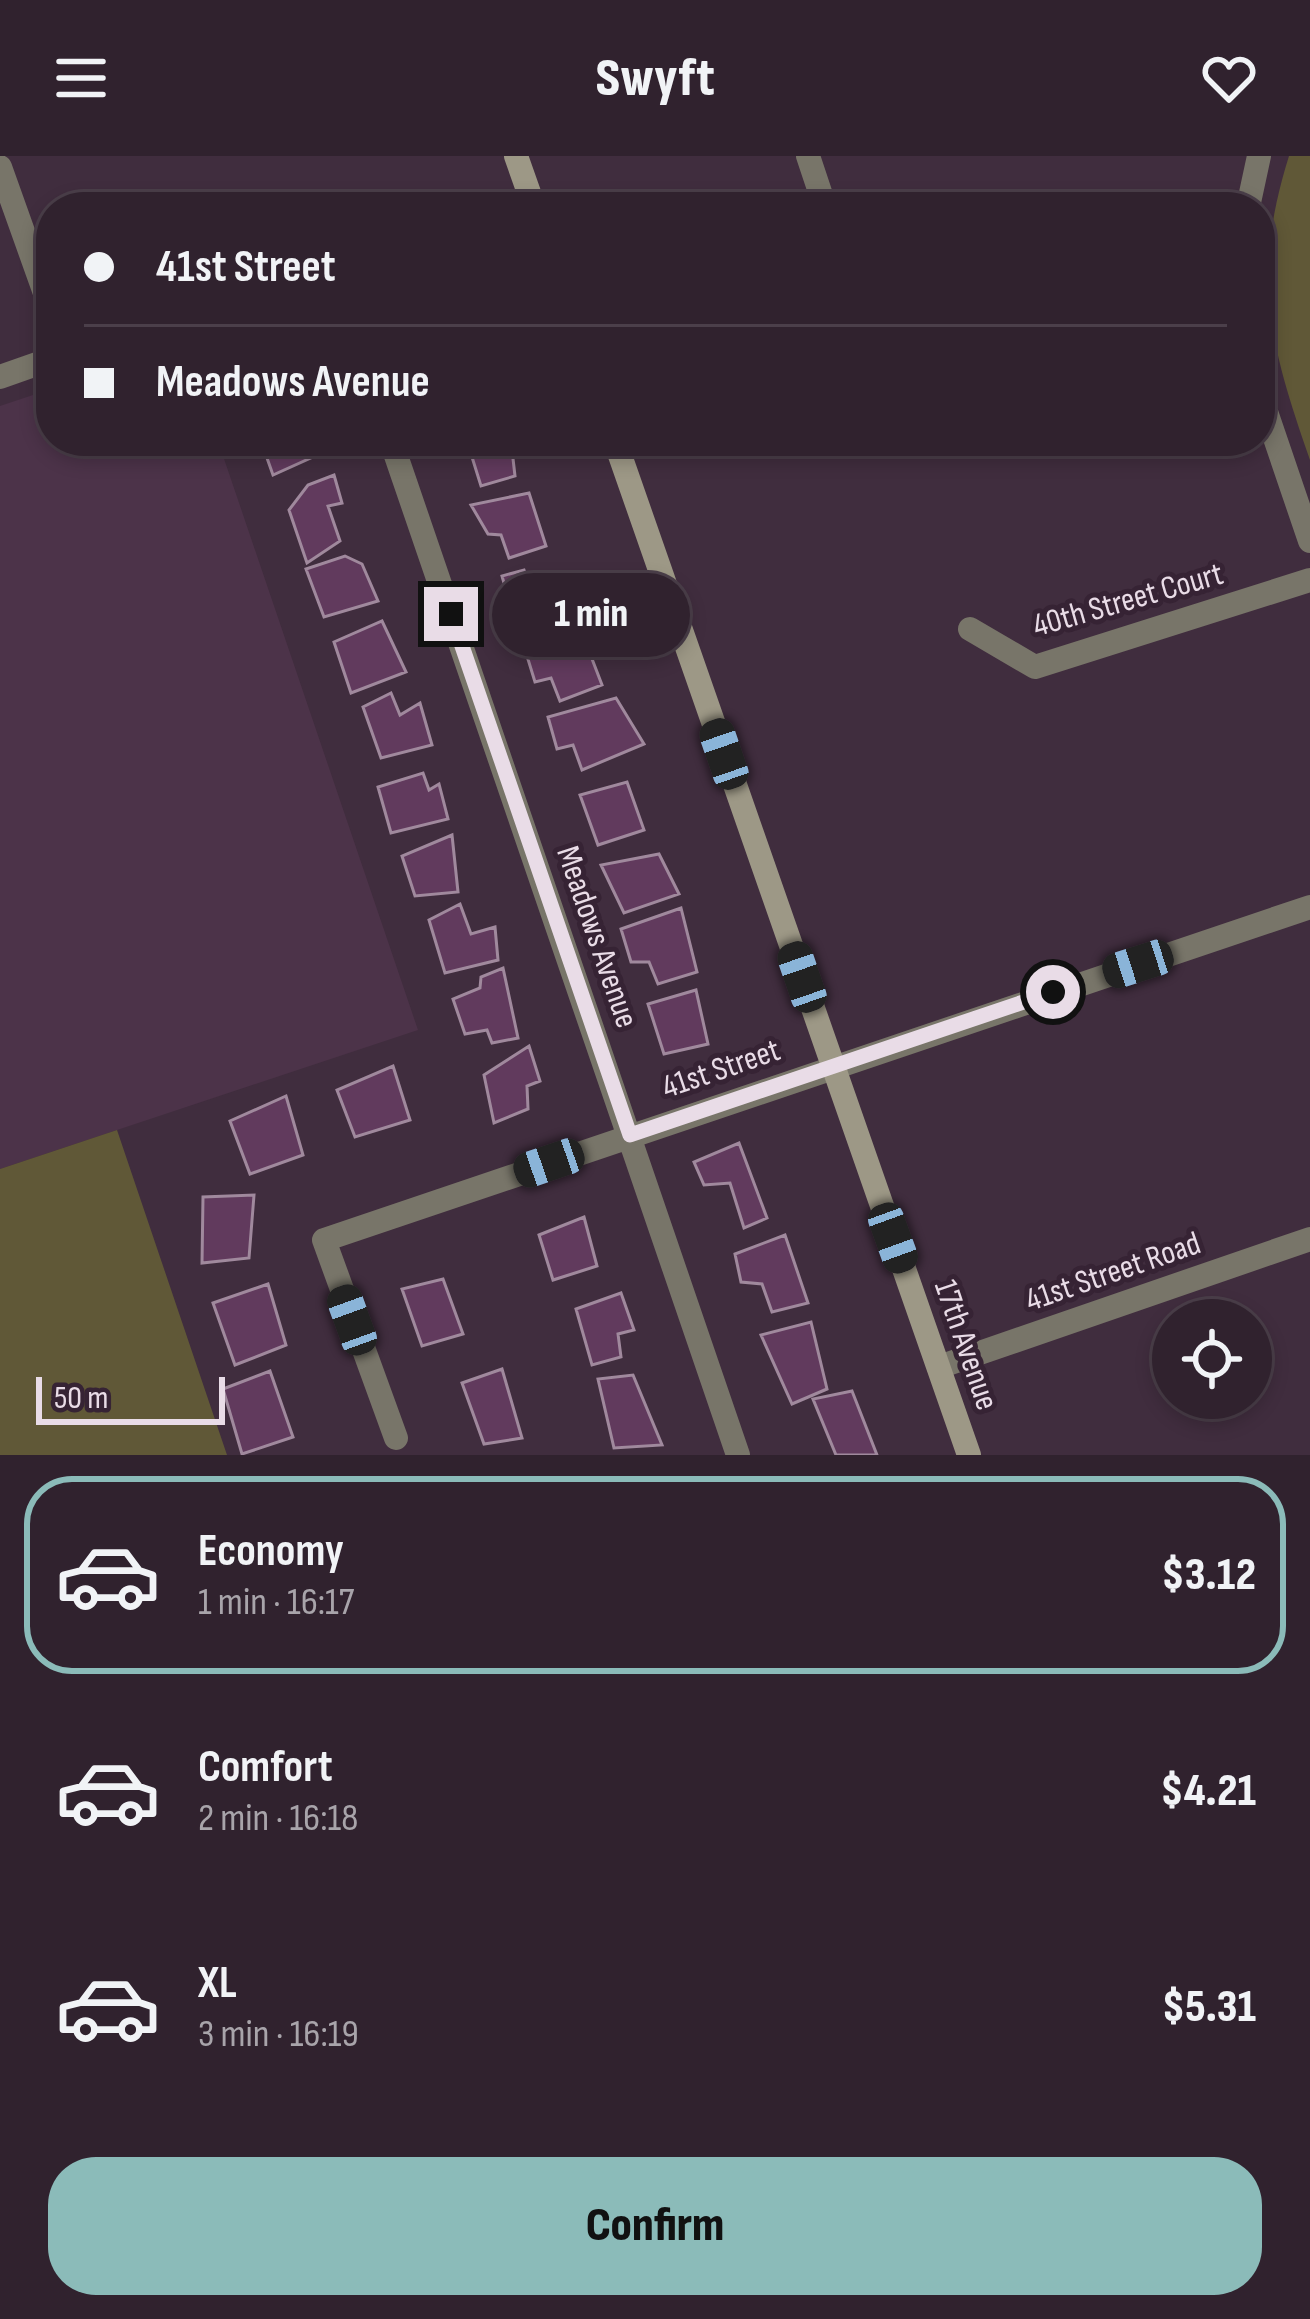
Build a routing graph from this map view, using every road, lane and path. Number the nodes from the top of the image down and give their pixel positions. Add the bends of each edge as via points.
1 (517, 156) edge
2 (808, 156) edge
3 (1259, 156) edge
4 (0, 167) edge
5 (529, 192) edge
6 (820, 192) edge
7 (1251, 192) edge
8 (8, 219) edge
9 (36, 278) edge
10 (36, 364) edge
11 (0, 376) edge
12 (1275, 438) edge
13 (396, 456) edge
14 (620, 456) edge
15 (1310, 541) edge
16 (1310, 580) edge
17 (970, 629) dead end
18 (1310, 907) edge
19 (832, 1067) junction
20 (630, 1135) junction
21 (1310, 1239) edge
22 (939, 1367) junction
23 (396, 1438) dead end
24 (738, 1455) edge
25 (969, 1455) edge

1 - 5 main road
2 - 6 street
3 - 7 street
4 - 8 street
8 - 9 street
10 - 11 street
12 - 15 street
13 - 20 street, Meadows Avenue
14 - 19 main road, 17th Avenue
16 - 17 street, 40th Street Court via 1035,668
18 - 19 street, 41st Street
19 - 20 street, 41st Street
19 - 22 main road, 17th Avenue
20 - 23 street, 41st Street via 324,1240
20 - 24 street, Meadows Avenue
21 - 22 street, 41st Street Road
22 - 25 main road, 17th Avenue

